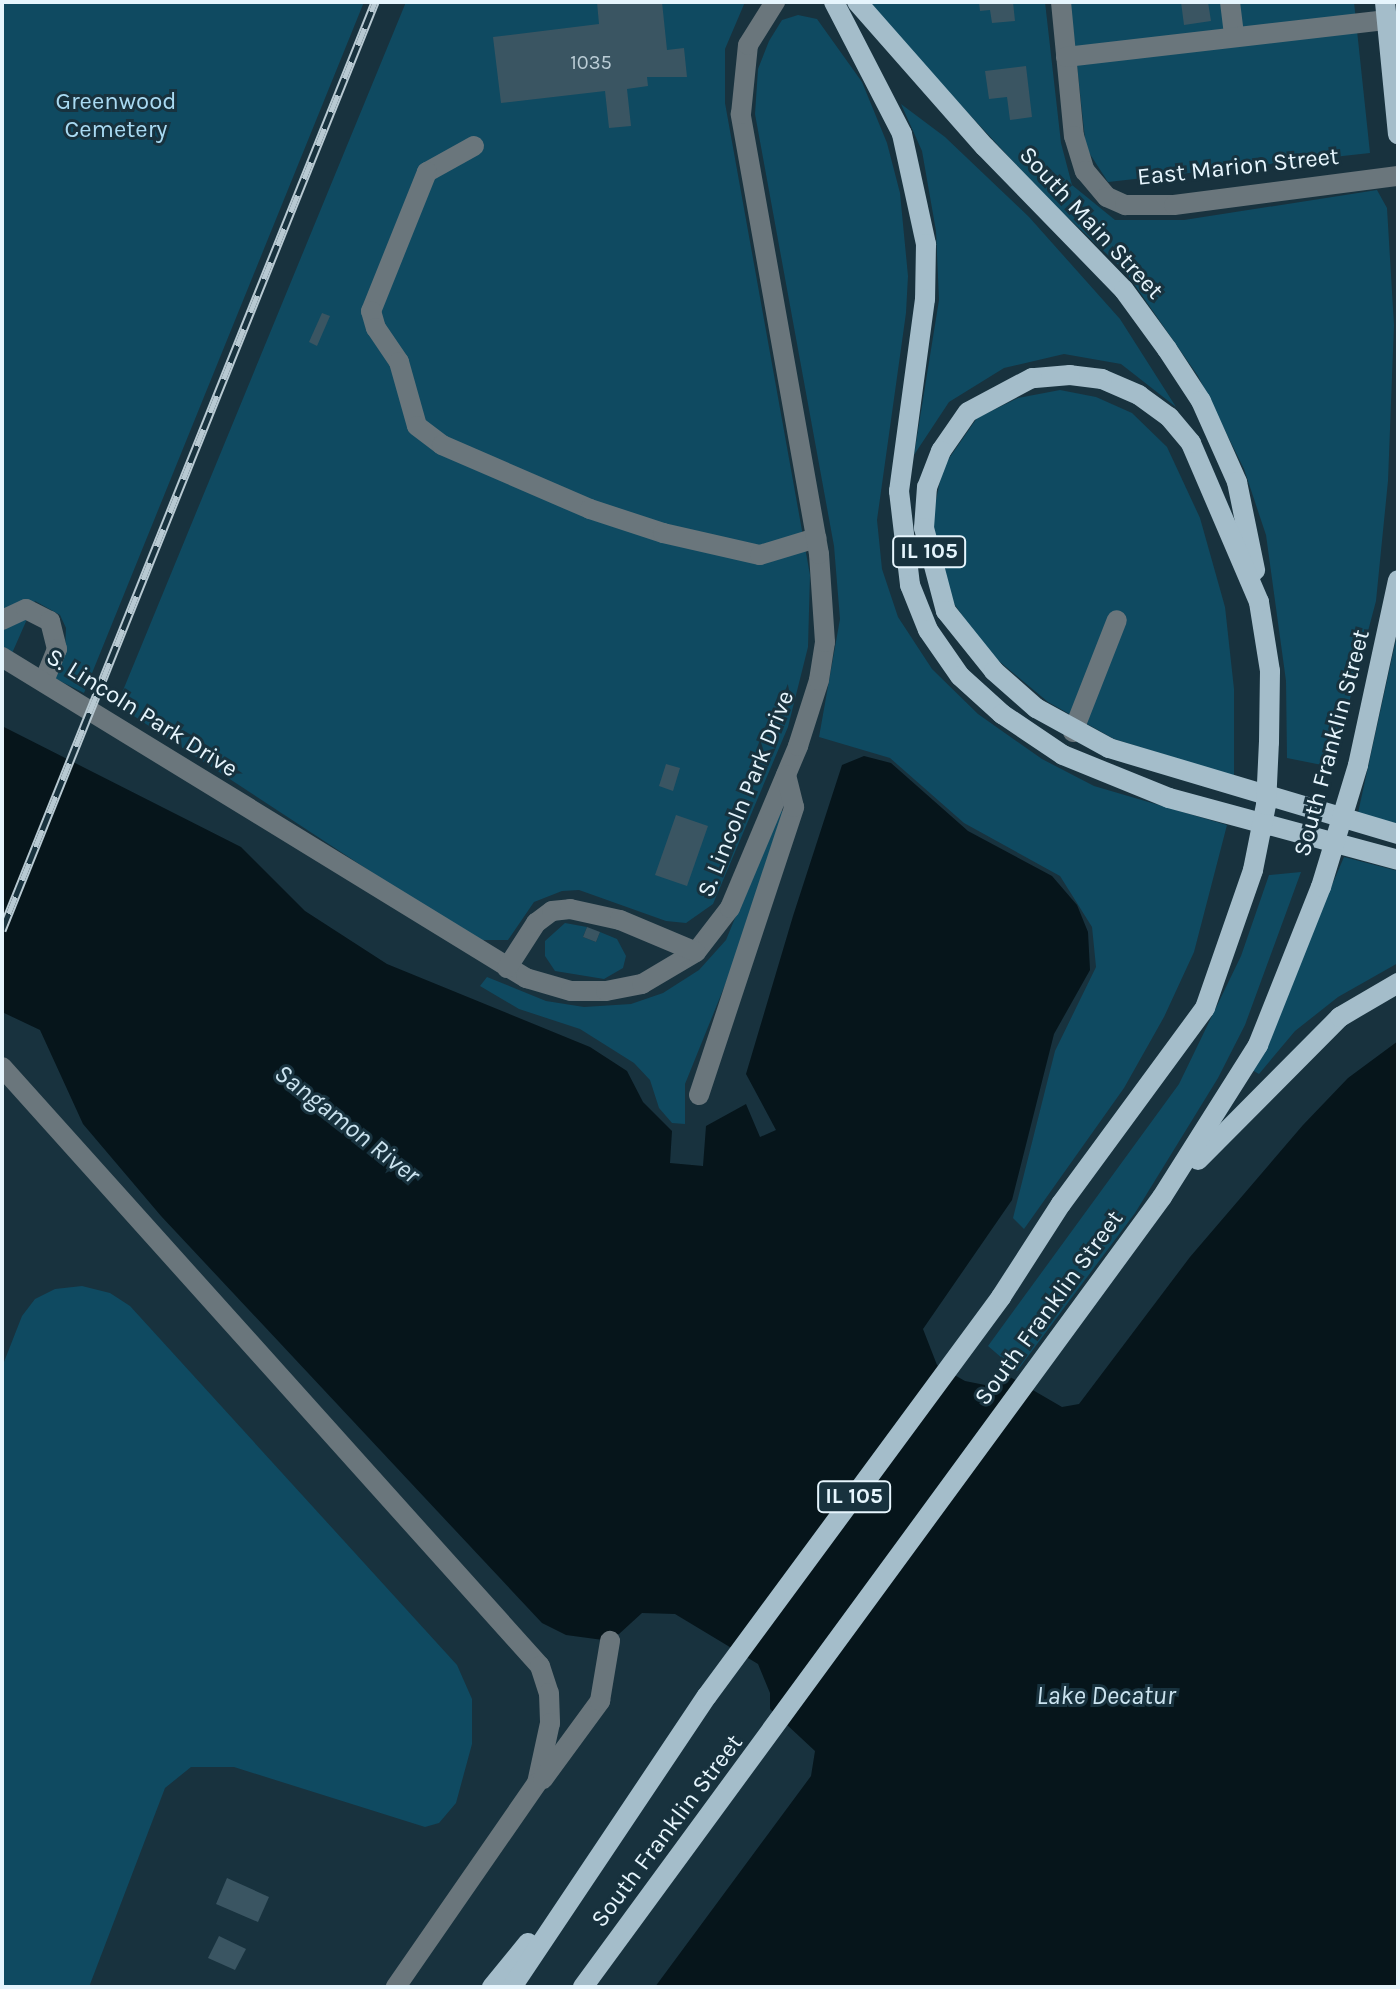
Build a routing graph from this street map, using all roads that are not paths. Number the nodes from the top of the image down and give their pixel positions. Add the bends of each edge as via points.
1 (1061, 2) edge
2 (1230, 2) edge
3 (774, 4) edge
4 (840, 5) edge
5 (1385, 11) edge
6 (1234, 37) junction
7 (1066, 57) junction
8 (1398, 134) edge
9 (474, 146) dead end
10 (1398, 176) edge
11 (816, 538) junction
12 (1398, 580) edge
13 (1259, 602) junction
14 (2, 620) edge
15 (1117, 620) dead end
16 (2, 657) edge
17 (44, 681) junction
18 (1073, 732) junction
19 (786, 775) junction
20 (1398, 834) edge
21 (1398, 860) edge
22 (696, 952) junction
23 (507, 968) junction
24 (1398, 983) edge
25 (2, 1067) edge
26 (699, 1095) dead end
27 (1162, 1197) junction
28 (610, 1641) dead end
29 (531, 1795) junction
30 (608, 1843) junction
31 (396, 1987) edge
32 (492, 1987) edge
33 (512, 1987) edge
34 (583, 1987) edge

1 - 7 street, East Marion Street
2 - 6 street
3 - 11 street, S. Lincoln Park Drive via 748,45 741,114
4 - 13 main road, South Main Street via 1124,290 1167,349 1201,401 1237,482
4 - 21 main road via 902,134 926,244 925,299 899,491 907,571 928,630 960,676 1002,714 1063,755 1181,802
5 - 6 street
5 - 8 main road
6 - 7 street
7 - 10 street, East Marion Street via 1074,136 1094,185 1125,205 1174,205
9 - 11 street via 427,172 371,311 399,362 417,426 442,445 590,509 663,533 760,555
11 - 19 street, S. Lincoln Park Drive via 825,600 823,655 810,713
12 - 27 main road, South Franklin Street, bridge via 1358,765 1321,887 1258,1045
13 - 18 main road, IL 105 via 1191,443 1169,417 1139,395 1102,379 1032,378 968,412 941,451 927,487 924,528 933,576 946,611 994,671
13 - 30 main road, IL 105, bridge via 1270,671 1266,805 1253,870 1205,1008 1061,1204 1001,1297 707,1696
14 - 17 street via 26,609 50,621 57,649
15 - 18 street
16 - 17 street, S. Lincoln Park Drive
17 - 23 street, S. Lincoln Park Drive
18 - 20 main road, IL 105 via 1163,768
19 - 22 street, S. Lincoln Park Drive via 730,908
19 - 26 street via 794,807
22 - 23 street, S. Lincoln Park Drive via 642,984 606,991 554,988
22 - 23 street via 620,920 570,909 552,911 536,923
24 - 27 main road, IL 105 via 1340,1017
25 - 29 street via 535,1656 549,1693 550,1723
27 - 34 main road, South Franklin Street / IL 105
28 - 29 street via 600,1701
29 - 31 street
30 - 32 main road, IL 105
30 - 33 main road

